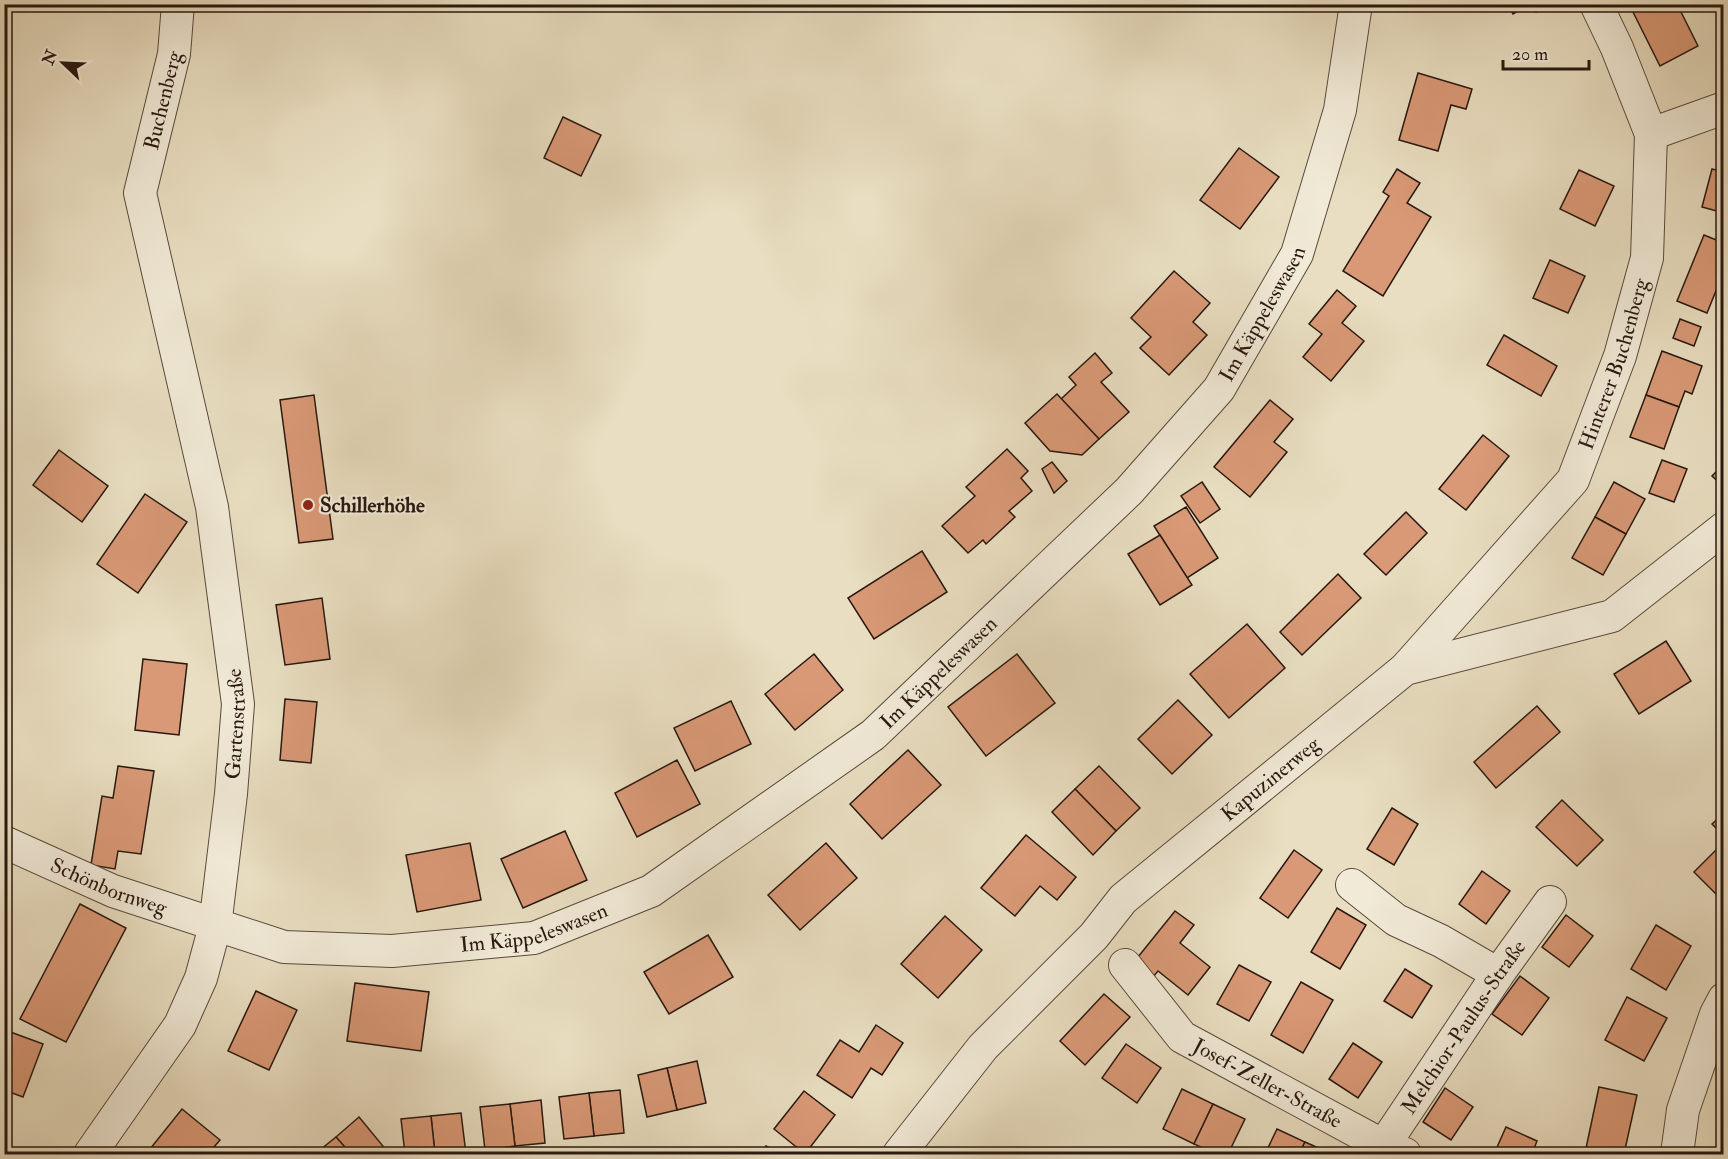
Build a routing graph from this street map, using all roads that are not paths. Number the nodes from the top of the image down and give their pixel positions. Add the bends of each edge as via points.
1 (178, 4) edge
2 (1356, 4) edge
3 (1596, 4) edge
4 (1724, 108) edge
5 (1651, 134) junction
6 (140, 193) joint
7 (1724, 528) edge
8 (1405, 669) junction
9 (4, 842) edge
10 (1352, 885) dead end
11 (1550, 902) dead end
12 (215, 926) junction
13 (1125, 965) dead end
14 (1498, 974) junction
15 (1724, 999) edge
16 (1388, 1152) edge
17 (90, 1155) edge
18 (899, 1155) edge
19 (1677, 1155) edge

1 - 6 street, Buchenberg via 174,54
2 - 12 street, Im Käppeleswasen via 1340,110 1297,254 1219,388 1129,491 873,735 651,891 534,938 392,951 284,947
3 - 5 street, Hinterer Buchenberg
4 - 5 street
5 - 8 street, Hinterer Buchenberg via 1647,258 1620,356 1574,480
6 - 12 street, Gartenstraße via 212,507 238,704
7 - 8 street, Kapuzinerweg via 1612,616
8 - 18 street, Kapuzinerweg via 1123,899 1094,936 983,1047
9 - 12 street, Schönbornweg via 113,891
10 - 14 street via 1396,921 1441,941
11 - 14 street, Melchior-Paulus-Straße
12 - 17 street, Gartenstraße via 201,978 180,1025
13 - 16 street, Josef-Zeller-Straße via 1182,1037
14 - 16 street, Melchior-Paulus-Straße
15 - 19 street via 1683,1110

